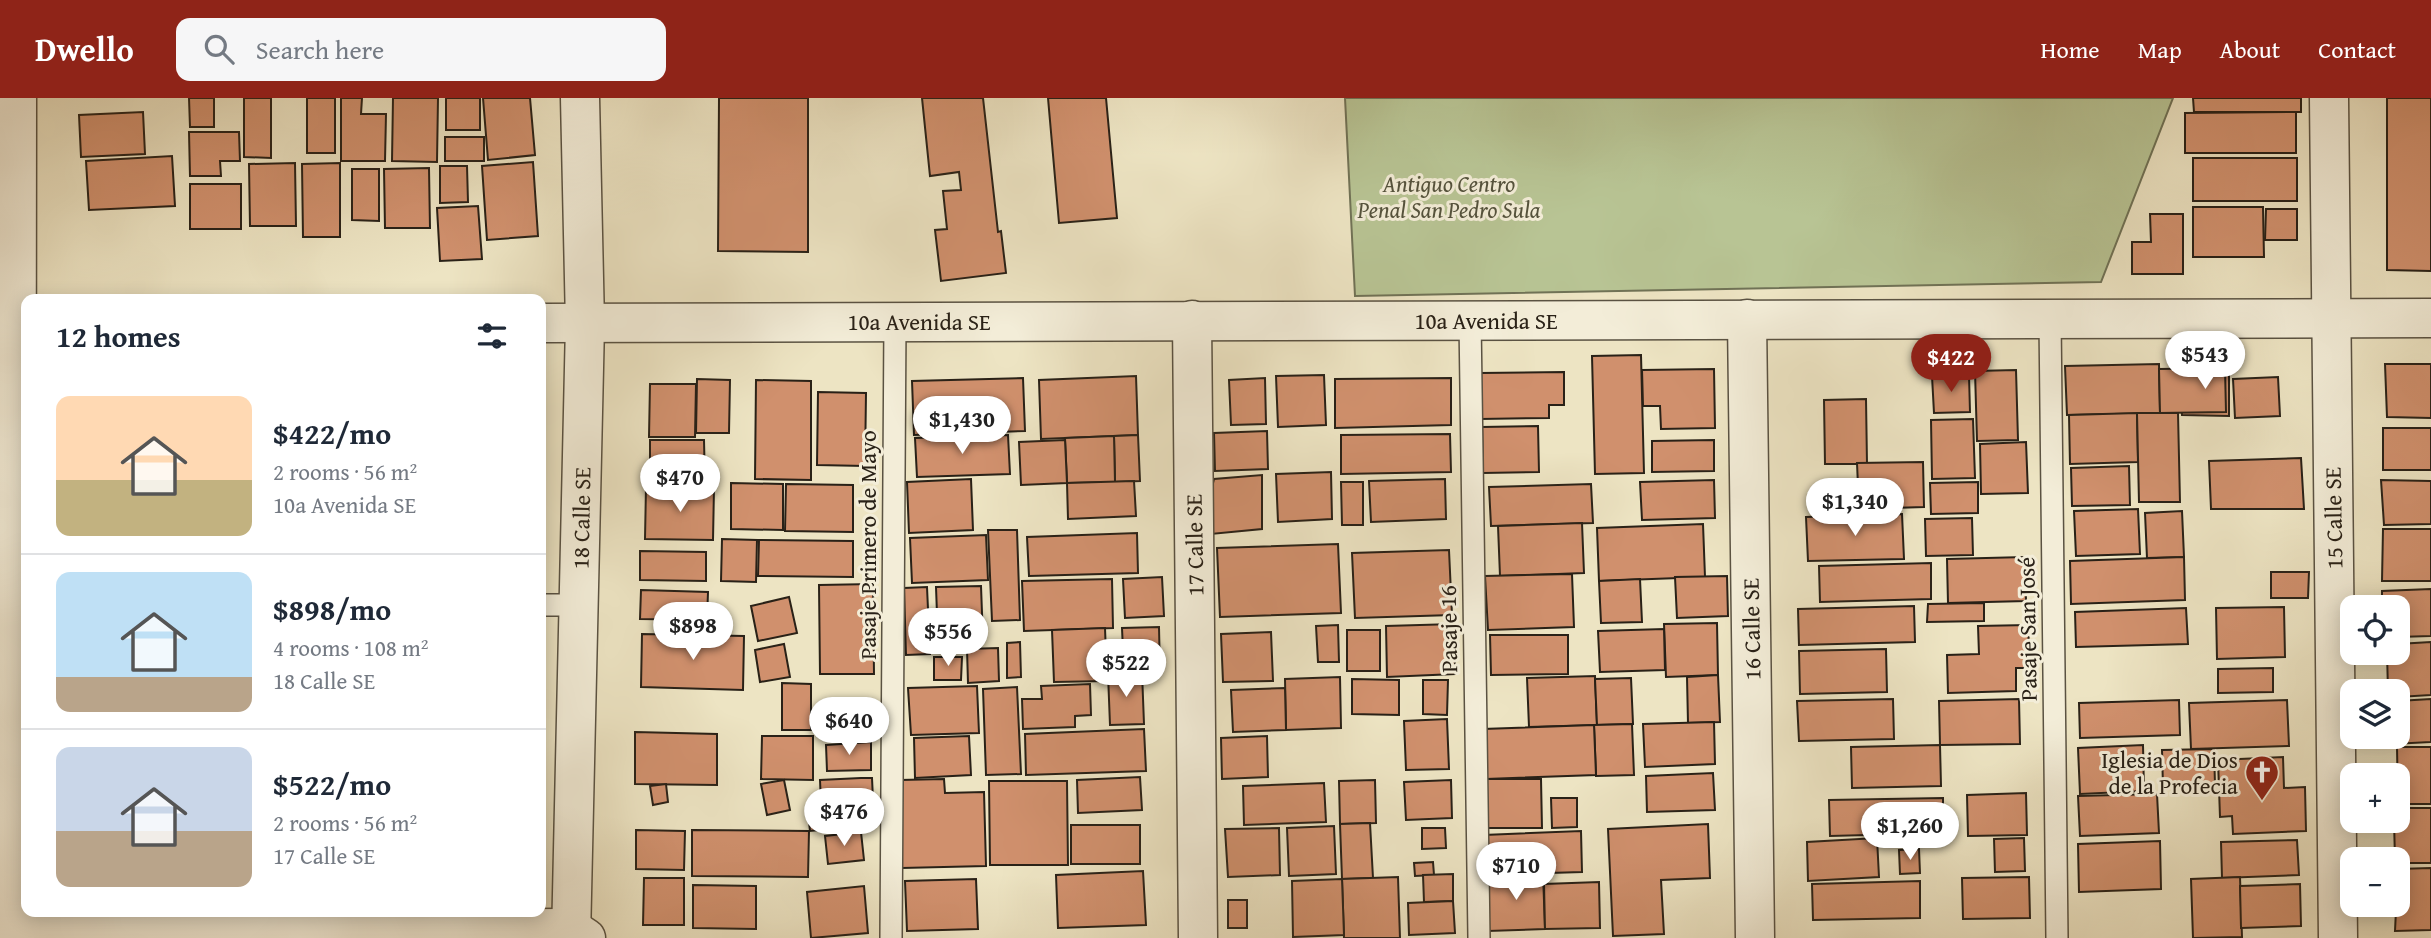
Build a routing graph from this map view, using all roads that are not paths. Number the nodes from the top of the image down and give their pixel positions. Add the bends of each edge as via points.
1 (17, 98) edge
2 (580, 98) edge
3 (2329, 98) edge
4 (14, 309) edge
5 (2330, 318) junction
6 (2431, 318) edge
7 (1747, 319) junction
8 (2050, 319) junction
9 (1192, 320) junction
10 (1470, 320) junction
11 (895, 321) junction
12 (546, 323) edge
13 (585, 324) junction
14 (21, 601) edge
15 (546, 605) edge
16 (580, 605) junction
17 (10, 928) edge
18 (310, 934) edge
19 (576, 935) edge
20 (891, 938) edge
21 (1198, 938) edge
22 (1479, 938) edge
23 (1755, 938) edge
24 (2057, 938) edge
25 (2338, 938) edge

1 - 4 street
2 - 13 street, 18 Calle SE
3 - 5 street, 15 Calle SE
4 - 14 street
5 - 6 street, 10a Avenida SE
5 - 8 street, 10a Avenida SE
5 - 25 street, 15 Calle SE
7 - 8 street, 10a Avenida SE
7 - 10 street, 10a Avenida SE
7 - 23 street, 16 Calle SE
8 - 24 lane, Pasaje San José
9 - 10 street, 10a Avenida SE
9 - 11 street, 10a Avenida SE
9 - 21 street, 17 Calle SE
10 - 22 lane, Pasaje 16
11 - 13 street, 10a Avenida SE
11 - 20 lane, Pasaje Primero de Mayo
12 - 13 street, 10a Avenida SE
13 - 16 street, 18 Calle SE
14 - 17 street
15 - 16 lane
16 - 19 street, 18 Calle SE
17 - 18 street
18 - 19 street

